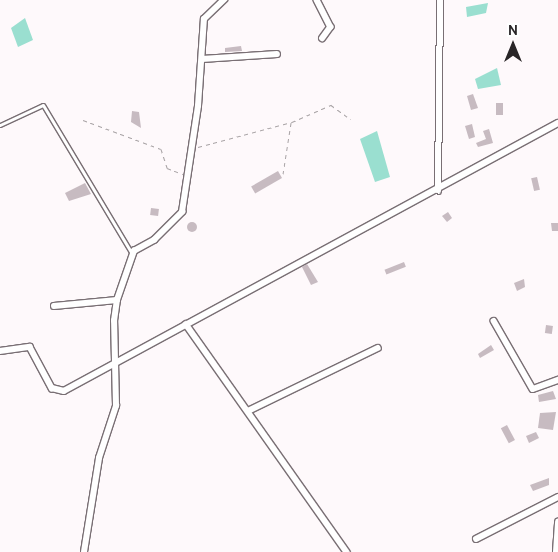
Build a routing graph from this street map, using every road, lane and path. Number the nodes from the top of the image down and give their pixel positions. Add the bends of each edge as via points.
1 (224, 0) edge
2 (317, 0) edge
3 (440, 0) edge
4 (322, 38) dead end
5 (277, 54) dead end
6 (202, 60) junction
7 (350, 119) dead end
8 (83, 120) dead end
9 (292, 122) junction
10 (0, 124) edge
11 (558, 124) edge
12 (192, 148) junction
13 (283, 174) dead end
14 (188, 175) junction
15 (438, 190) junction
16 (132, 255) junction
17 (117, 300) junction
18 (54, 306) dead end
19 (494, 321) dead end
20 (186, 324) junction
21 (378, 348) dead end
22 (0, 351) edge
23 (122, 360) junction
24 (558, 380) edge
25 (248, 411) junction
26 (558, 497) edge
27 (558, 522) edge
28 (476, 539) dead end
29 (84, 552) edge
30 (347, 552) edge
31 (556, 552) edge

1 - 6 street via 204,19
2 - 4 street via 331,28
3 - 15 street
5 - 6 street
6 - 12 street
7 - 9 path via 330,105
8 - 14 path via 161,149 167,168
9 - 12 path
9 - 13 path
10 - 16 lane via 43,105
11 - 15 street
12 - 14 street
14 - 16 street via 178,219
15 - 20 street
16 - 17 street
17 - 18 street
17 - 23 street
19 - 24 street via 533,389
20 - 23 street
20 - 25 street
21 - 25 street
22 - 23 street via 30,347 52,388 60,392
23 - 29 street via 116,406 99,458
25 - 30 street
26 - 28 street
27 - 31 street

